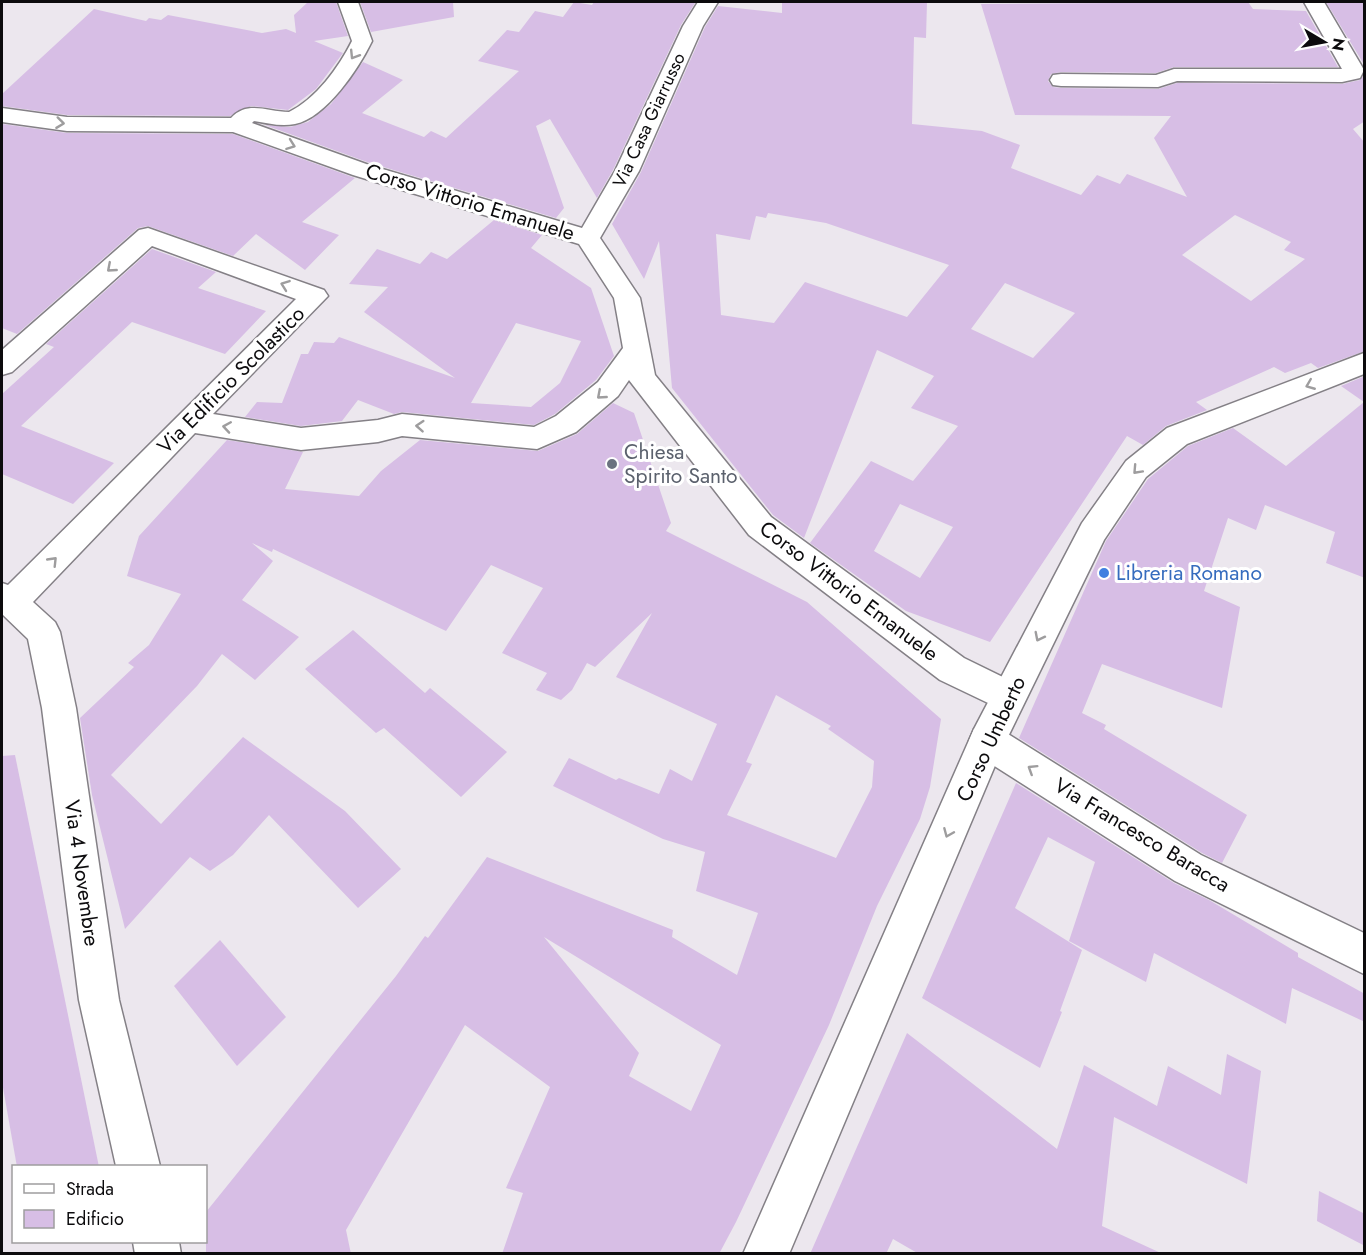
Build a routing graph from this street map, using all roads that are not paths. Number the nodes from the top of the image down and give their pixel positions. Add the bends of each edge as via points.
1 (348, 2) edge
2 (708, 2) edge
3 (1314, 2) edge
4 (1061, 80) dead end
5 (2, 115) edge
6 (236, 125) junction
7 (588, 238) junction
8 (636, 349) junction
9 (1365, 363) edge
10 (2, 365) edge
11 (189, 421) junction
12 (7, 600) edge
13 (1009, 698) junction
14 (987, 741) junction
15 (1365, 954) edge
16 (138, 1165) edge
17 (766, 1254) edge

1 -> 6 street via 362,41 356,56 307,111 294,119 248,114
2 - 7 street, Via Casa Giarrusso via 693,26 627,171
3 - 4 street via 1352,73 1174,75 1158,81
5 -> 6 street, Corso Vittorio Emanuele via 67,124
6 -> 7 street, Corso Vittorio Emanuele via 361,170
7 - 8 street, Corso Vittorio Emanuele via 627,298
8 -> 11 street via 608,389 566,424 537,438 402,425 301,439
8 - 13 street, Corso Vittorio Emanuele via 642,378 760,526 952,669
9 -> 13 street, Corso Umberto via 1177,436 1136,469 1093,532
11 -> 10 street, Via Edificio Scolastico via 315,296 148,236
12 -> 11 street, Via Edificio Scolastico
12 - 16 street, Via 4 Novembre via 43,632 59,708 99,1000
13 - 14 street, Corso Umberto
15 -> 14 street, Via Francesco Baracca via 1188,868
14 -> 17 street, Corso Umberto

